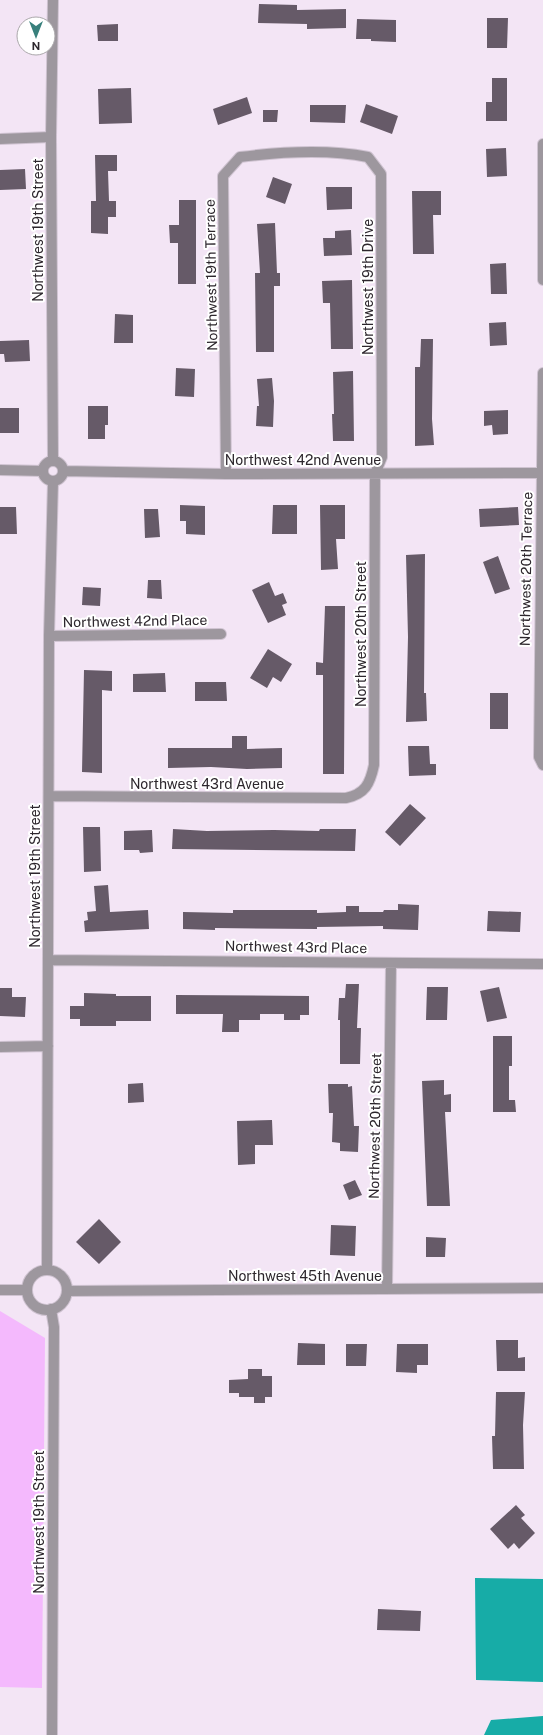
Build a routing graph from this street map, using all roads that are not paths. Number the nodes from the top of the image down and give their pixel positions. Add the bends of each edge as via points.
1 (54, 0) edge
2 (52, 137) junction
3 (0, 139) edge
4 (543, 144) edge
5 (314, 153) joint
6 (543, 280) edge
7 (543, 373) edge
8 (53, 461) junction
9 (0, 470) edge
10 (43, 471) junction
11 (63, 471) junction
12 (542, 473) edge
13 (226, 474) junction
14 (375, 474) junction
15 (53, 481) junction
16 (221, 634) dead end
17 (49, 636) junction
18 (543, 765) edge
19 (364, 791) joint
20 (49, 796) junction
21 (48, 960) junction
22 (391, 962) junction
23 (543, 964) edge
24 (48, 1046) junction
25 (0, 1047) edge
26 (47, 1270) junction
27 (543, 1288) edge
28 (387, 1289) junction
29 (0, 1290) edge
30 (27, 1290) junction
31 (67, 1290) junction
32 (52, 1309) junction
33 (52, 1735) edge

1 - 2 street, Northwest 19th Street
2 - 3 street
2 - 8 street, Northwest 19th Street
4 - 6 street
5 - 13 street, Northwest 19th Terrace via 240,157 224,176
5 - 14 street, Northwest 19th Drive via 350,153 368,157 381,174 382,457
7 - 12 street, Northwest 20th Terrace
8 - 10 street via 46,464
8 - 11 street via 60,464
9 - 10 street
10 - 15 street via 46,478
11 - 13 street, Northwest 42nd Avenue
11 - 15 street via 60,478
12 - 14 street, Northwest 42nd Avenue
12 - 18 street, Northwest 20th Terrace via 538,757
13 - 14 street, Northwest 42nd Avenue
14 - 19 street, Northwest 20th Street via 374,765 371,779
15 - 17 street, Northwest 19th Street
16 - 17 street, Northwest 42nd Place
17 - 20 street, Northwest 19th Street
19 - 20 street, Northwest 43rd Avenue via 346,798
20 - 21 street, Northwest 19th Street
21 - 22 street, Northwest 43rd Place
21 - 24 street, Northwest 19th Street
22 - 23 street, Northwest 43rd Place
22 - 28 street, Northwest 20th Street
24 - 25 street
24 - 26 street, Northwest 19th Street
26 - 30 street via 33,1276
26 - 31 street via 61,1276
27 - 28 street, Northwest 45th Avenue
28 - 31 street, Northwest 45th Avenue
29 - 30 street
30 - 32 street via 28,1298 33,1304 39,1308
31 - 32 street via 61,1304
32 - 33 street, Northwest 19th Street

